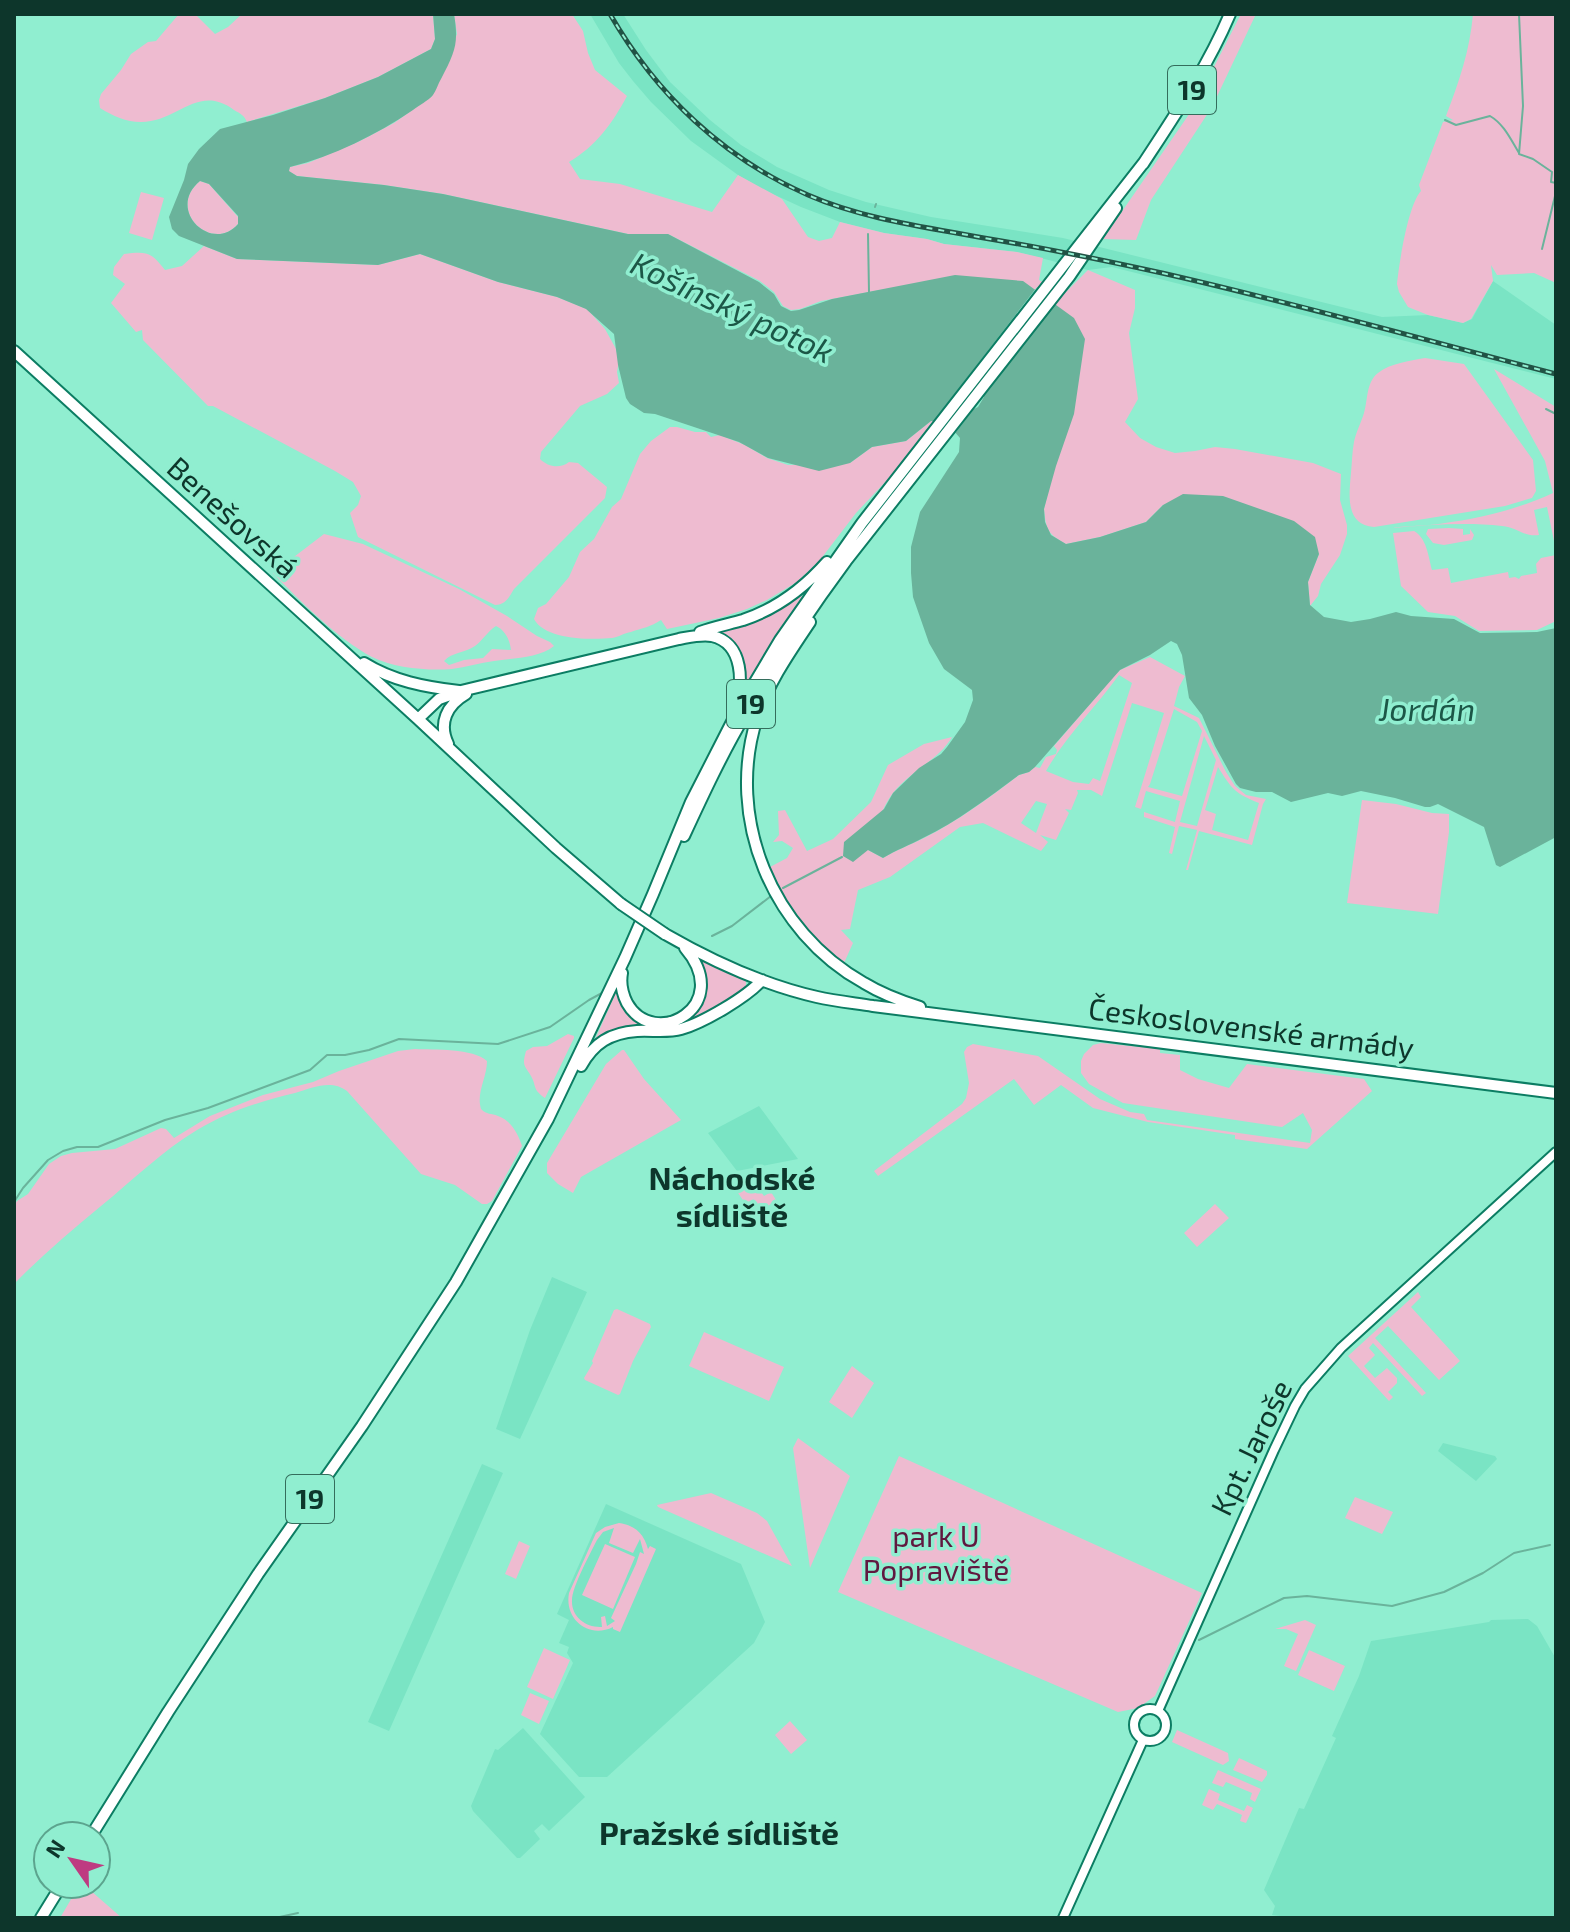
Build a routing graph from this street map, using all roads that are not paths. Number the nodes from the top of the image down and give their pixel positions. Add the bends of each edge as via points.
1 (1230, 14) edge
2 (1145, 161) junction
3 (14, 351) edge
4 (862, 523) junction
5 (873, 528) junction
6 (679, 639) junction
7 (337, 645) junction
8 (478, 687) junction
9 (461, 691) junction
10 (418, 719) junction
11 (450, 749) junction
12 (709, 765) junction
13 (653, 894) junction
14 (682, 944) junction
15 (625, 958) junction
16 (762, 980) junction
17 (941, 1015) junction
18 (1556, 1094) edge
19 (548, 1119) junction
20 (1556, 1152) edge
21 (1158, 1711) junction
22 (1143, 1740) junction
23 (101, 1820) edge
24 (52, 1900) edge
25 (41, 1918) edge
26 (1063, 1918) edge

1 - 2 main road, 19 via 1196,83
2 - 4 main road, 19
2 - 5 main road, 19 via 1060,288
3 - 7 main road, Benešovská
4 - 6 main road via 785,599 745,619
4 - 12 main road, 19 via 759,674
5 - 13 main road, 19 via 767,677
5 - 17 main road via 764,700 748,758 747,805 762,868 805,935 862,982
6 - 8 main road
6 - 12 main road via 717,637 738,662 739,698
7 - 9 main road via 381,674
7 - 10 main road, Benešovská
8 - 9 main road
8 - 11 main road via 447,711 444,736
9 - 10 main road via 433,703
10 - 11 main road, Benešovská
11 - 14 main road, Benešovská, bridge via 621,904
12 - 13 main road, 19
13 - 15 main road, 19
14 - 15 main road via 698,965 702,982 690,1012 676,1021 651,1022 631,1009 620,980
14 - 16 main road, Benešovská
15 - 19 main road, 19
16 - 17 main road, Benešovská via 815,997
16 - 19 main road via 682,1029 635,1031 597,1044
17 - 18 main road, Československé armády
19 - 23 main road, 19 via 456,1282 258,1574
20 - 21 street, Kpt. Jaroše via 1341,1348 1305,1389
21 - 22 street, Kpt. Jaroše via 1166,1719 1165,1733 1154,1741
21 - 22 street, Kpt. Jaroše via 1144,1710 1136,1717 1134,1727
22 - 26 street, Kpt. Jaroše
24 - 25 main road

